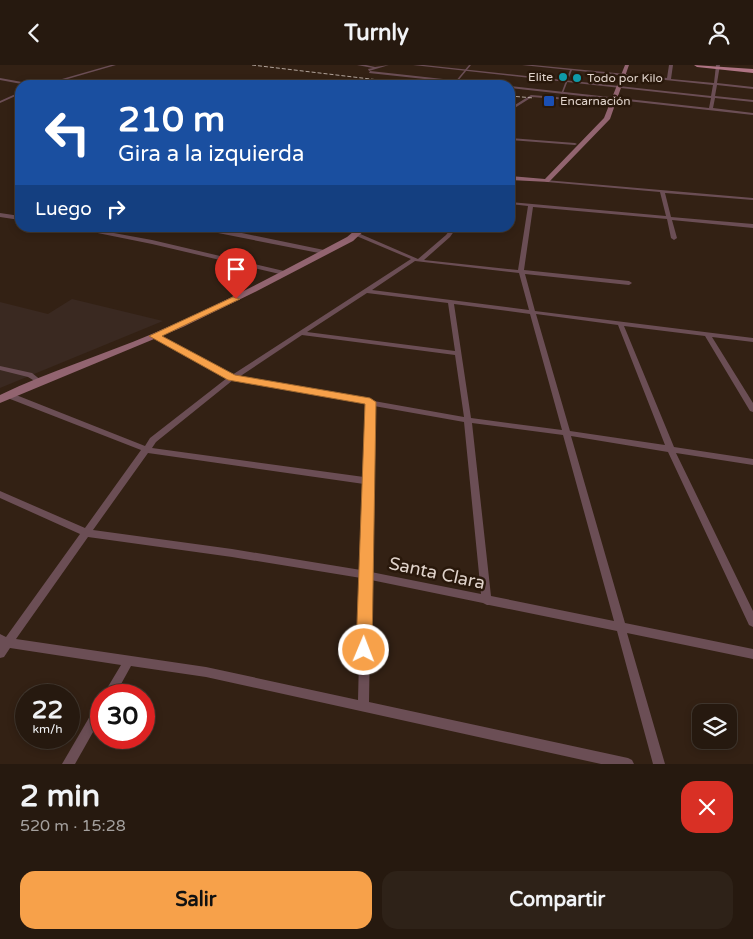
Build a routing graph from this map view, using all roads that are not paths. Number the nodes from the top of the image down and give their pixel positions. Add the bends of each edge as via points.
1 (114, 65) edge
2 (359, 65) edge
3 (387, 65) edge
4 (415, 65) edge
5 (470, 65) edge
6 (525, 65) edge
7 (621, 65) edge
8 (627, 65) edge
9 (671, 65) edge
10 (697, 65) edge
11 (710, 65) edge
12 (718, 66) edge
13 (378, 67) junction
14 (571, 69) junction
15 (465, 70) junction
16 (753, 70) edge
17 (618, 74) junction
18 (402, 75) junction
19 (625, 75) junction
20 (518, 76) junction
21 (0, 79) edge
22 (669, 79) junction
23 (61, 80) edge
24 (447, 80) edge
25 (457, 80) edge
26 (515, 80) edge
27 (566, 81) junction
28 (15, 82) edge
29 (716, 84) junction
30 (613, 86) junction
31 (620, 87) junction
32 (515, 88) edge
33 (753, 88) edge
34 (562, 93) junction
35 (15, 95) edge
36 (714, 97) junction
37 (612, 99) junction
38 (753, 101) edge
39 (0, 102) edge
40 (515, 107) edge
41 (711, 110) junction
42 (753, 114) edge
43 (515, 139) edge
44 (575, 144) junction
45 (515, 178) edge
46 (543, 181) junction
47 (662, 191) junction
48 (753, 199) edge
49 (515, 204) edge
50 (530, 205) junction
51 (0, 215) edge
52 (15, 218) edge
53 (669, 218) junction
54 (753, 226) edge
55 (97, 232) edge
56 (223, 232) edge
57 (358, 232) edge
58 (362, 232) edge
59 (451, 232) edge
60 (674, 238) dead end
61 (324, 252) junction
62 (419, 261) junction
63 (521, 271) junction
64 (284, 273) junction
65 (629, 283) dead end
66 (366, 291) junction
67 (452, 301) junction
68 (533, 312) junction
69 (620, 323) junction
70 (302, 333) junction
71 (707, 335) junction
72 (154, 336) junction
73 (753, 341) edge
74 (458, 353) junction
75 (0, 368) edge
76 (232, 378) junction
77 (38, 381) junction
78 (743, 393) junction
79 (753, 394) edge
80 (4, 397) edge
81 (370, 402) junction
82 (753, 409) edge
83 (468, 420) junction
84 (567, 433) junction
85 (148, 450) junction
86 (672, 450) junction
87 (753, 462) edge
88 (367, 481) junction
89 (0, 494) edge
90 (86, 533) junction
91 (366, 575) junction
92 (487, 601) junction
93 (753, 622) edge
94 (620, 626) junction
95 (4, 641) edge
96 (0, 653) edge
97 (753, 654) edge
98 (130, 660) junction
99 (116, 684) edge
100 (362, 707) junction
101 (90, 727) edge
102 (68, 764) edge
103 (628, 764) edge
104 (659, 764) edge

1 - 23 street
2 - 13 street
3 - 13 street
4 - 15 street
4 - 18 street
5 - 15 street
6 - 14 street
6 - 20 street
7 - 17 main road
8 - 19 main road
9 - 22 street
10 - 12 main road
11 - 12 main road
12 - 16 main road
12 - 29 street
13 - 18 street via 367,71
14 - 17 street
14 - 27 street
15 - 20 street
15 - 25 street
17 - 19 street
17 - 30 main road
18 - 24 street
19 - 22 street
19 - 31 main road
20 - 26 street
20 - 27 street
21 - 28 street
22 - 29 street
27 - 30 street
27 - 34 street
29 - 33 street
29 - 36 street
30 - 31 street
30 - 37 main road
31 - 36 street
31 - 37 main road
32 - 34 street
34 - 37 street
35 - 39 street
36 - 38 street
36 - 41 street
37 - 40 street via 531,96
37 - 41 street
37 - 44 main road via 602,117
37 - 46 main road via 607,119
41 - 42 street
43 - 44 street
44 - 46 main road
45 - 46 main road
46 - 47 street
47 - 48 street
47 - 53 street
49 - 50 street
50 - 53 street
50 - 63 street
51 - 52 street
53 - 54 street
53 - 60 street
55 - 64 street
56 - 61 street
57 - 61 main road
58 - 62 street
59 - 62 street
61 - 64 main road
62 - 63 street
62 - 66 street via 415,259
63 - 65 street
63 - 68 street
64 - 72 main road
66 - 67 street
66 - 70 street
67 - 68 street
67 - 74 street
68 - 69 street
68 - 84 street
69 - 71 street
69 - 86 street
70 - 74 street
70 - 76 street
71 - 73 street
71 - 78 street
72 - 76 street
72 - 77 main road
74 - 83 street
75 - 77 street via 30,375
76 - 81 street
76 - 85 street via 153,440
77 - 80 main road
78 - 79 street
78 - 82 street
80 - 85 street
81 - 83 street
81 - 88 street
83 - 84 street
83 - 92 street
84 - 86 street
84 - 94 street
85 - 88 street
85 - 90 street
86 - 87 street
86 - 93 street
88 - 91 street
89 - 90 street, Santa Clara
90 - 91 street, Santa Clara
90 - 95 street
91 - 92 street, Santa Clara
91 - 100 street
92 - 94 street, Santa Clara
94 - 97 street, Santa Clara
94 - 104 street
95 - 96 street
95 - 98 street
98 - 99 street
98 - 100 street via 206,672
100 - 103 street
101 - 102 street

